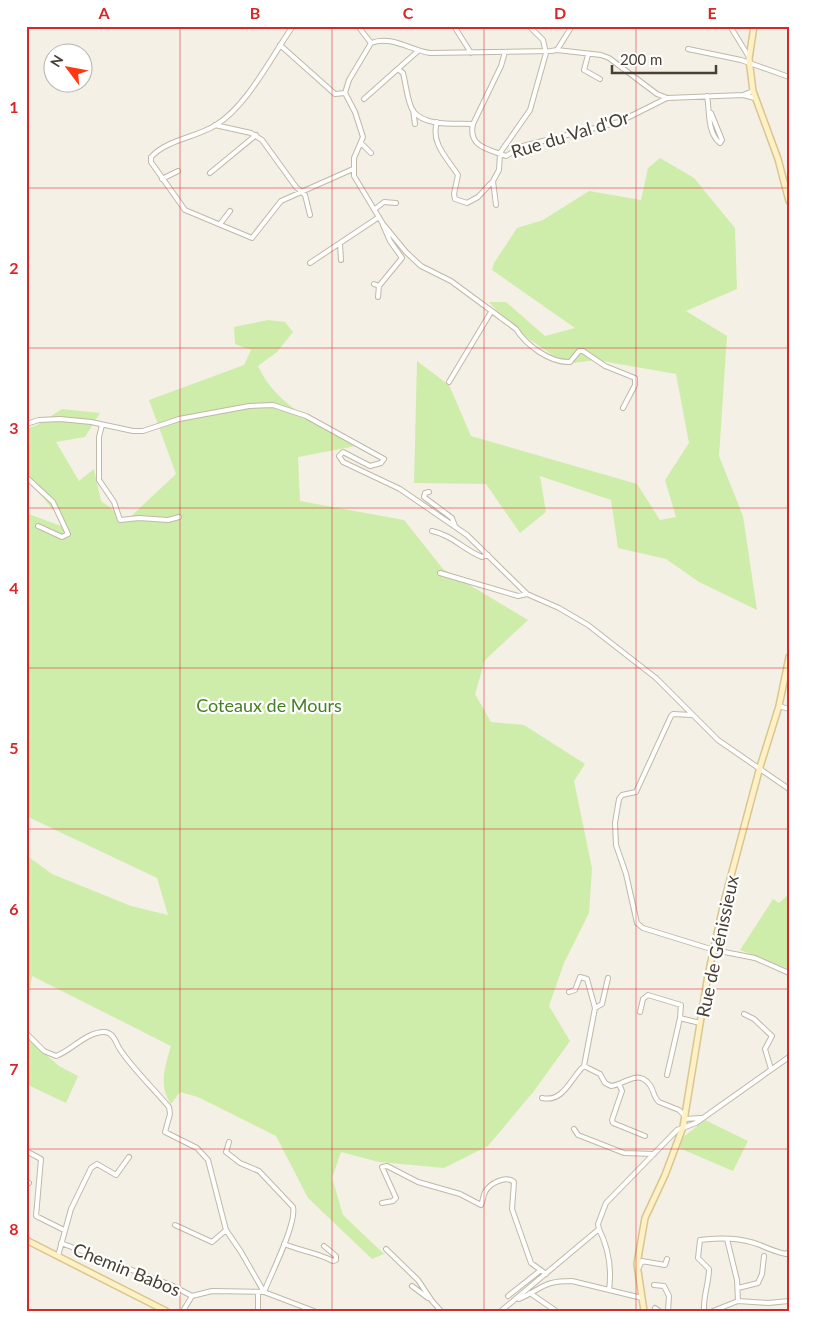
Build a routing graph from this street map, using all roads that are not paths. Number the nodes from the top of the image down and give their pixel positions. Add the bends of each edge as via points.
1 (293, 26) edge
2 (358, 26) edge
3 (454, 26) edge
4 (529, 26) edge
5 (572, 26) edge
6 (730, 26) edge
7 (754, 26) edge
8 (371, 43) junction
9 (280, 45) junction
10 (688, 49) dead end
11 (557, 50) junction
12 (418, 51) junction
13 (546, 51) junction
14 (505, 52) junction
15 (471, 53) junction
16 (588, 55) junction
17 (749, 56) junction
18 (749, 63) junction
19 (399, 70) junction
20 (789, 77) edge
21 (600, 79) dead end
22 (753, 91) junction
23 (345, 93) junction
24 (743, 95) junction
25 (707, 96) junction
26 (667, 98) junction
27 (755, 98) junction
28 (364, 99) dead end
29 (413, 110) junction
30 (711, 113) junction
31 (437, 122) junction
32 (415, 124) dead end
33 (473, 124) junction
34 (215, 125) junction
35 (256, 135) junction
36 (361, 143) junction
37 (371, 153) dead end
38 (500, 153) junction
39 (353, 169) junction
40 (178, 172) dead end
41 (210, 173) dead end
42 (162, 179) junction
43 (493, 181) junction
44 (302, 191) junction
45 (789, 201) edge
46 (396, 203) dead end
47 (496, 205) dead end
48 (375, 210) junction
49 (230, 211) dead end
50 (310, 215) dead end
51 (379, 218) junction
52 (220, 224) junction
53 (383, 224) junction
54 (340, 244) junction
55 (341, 260) dead end
56 (310, 263) dead end
57 (378, 297) dead end
58 (491, 312) junction
59 (449, 382) dead end
60 (623, 408) dead end
61 (26, 424) edge
62 (102, 425) junction
63 (26, 478) edge
64 (429, 492) dead end
65 (178, 517) dead end
66 (38, 526) dead end
67 (455, 526) junction
68 (432, 531) dead end
69 (488, 555) junction
70 (440, 573) dead end
71 (527, 594) junction
72 (789, 657) edge
73 (780, 706) junction
74 (789, 709) edge
75 (692, 715) junction
76 (760, 767) junction
77 (789, 789) edge
78 (714, 950) junction
79 (789, 972) edge
80 (608, 978) dead end
81 (569, 992) dead end
82 (595, 1008) junction
83 (640, 1012) dead end
84 (744, 1014) dead end
85 (680, 1018) junction
86 (700, 1022) junction
87 (26, 1033) edge
88 (789, 1057) edge
89 (584, 1066) junction
90 (771, 1069) junction
91 (667, 1074) dead end
92 (619, 1084) junction
93 (542, 1098) dead end
94 (687, 1104) junction
95 (675, 1108) junction
96 (684, 1118) junction
97 (703, 1118) junction
98 (683, 1127) junction
99 (574, 1129) dead end
100 (646, 1136) dead end
101 (229, 1142) dead end
102 (26, 1151) edge
103 (654, 1154) junction
104 (129, 1157) dead end
105 (382, 1203) dead end
106 (175, 1225) dead end
107 (599, 1229) junction
108 (64, 1230) junction
109 (226, 1230) junction
110 (727, 1239) junction
111 (26, 1240) edge
112 (61, 1243) junction
113 (284, 1244) junction
114 (324, 1246) dead end
115 (386, 1249) dead end
116 (789, 1252) edge
117 (58, 1256) junction
118 (764, 1256) dead end
119 (667, 1259) dead end
120 (540, 1270) junction
121 (638, 1271) junction
122 (546, 1274) junction
123 (654, 1285) dead end
124 (412, 1286) dead end
125 (738, 1288) junction
126 (609, 1290) junction
127 (258, 1292) junction
128 (264, 1292) junction
129 (530, 1293) junction
130 (192, 1296) junction
131 (508, 1296) dead end
132 (642, 1298) junction
133 (516, 1300) junction
134 (432, 1301) junction
135 (738, 1301) junction
136 (789, 1301) edge
137 (715, 1310) edge
138 (166, 1311) edge
139 (183, 1311) edge
140 (258, 1311) edge
141 (314, 1311) edge
142 (441, 1311) edge
143 (501, 1311) edge
144 (556, 1311) edge
145 (644, 1311) edge
146 (668, 1311) edge
147 (704, 1311) edge

1 - 9 street
2 - 8 street
3 - 15 street
4 - 13 street via 542,40
5 - 11 street
6 - 17 street
7 - 17 street
8 - 12 street via 390,40
8 - 23 street
9 - 23 street via 334,94
9 - 34 street via 242,102
10 - 18 street
11 - 13 street
11 - 16 street
12 - 15 street
12 - 19 street
13 - 14 street
13 - 38 street via 530,110
14 - 15 street
14 - 33 street via 502,66
16 - 21 street via 584,70
16 - 26 street via 609,58 656,94
17 - 18 street
18 - 20 street
18 - 22 street
19 - 28 street
19 - 29 street via 403,73
22 - 24 street
22 - 27 street
23 - 36 street via 361,128
24 - 25 street
24 - 27 street
25 - 26 street
25 - 30 street
26 - 38 street, Rue du Val d'Or via 619,122 523,146 506,156
27 - 45 street via 778,159
29 - 31 street via 427,121
29 - 32 street
30 - 30 street via 710,127 720,143 722,140
31 - 33 street
31 - 43 street via 436,134 441,152 458,175 454,197 467,203
33 - 38 street via 471,133 476,143
34 - 35 street
34 - 42 street via 163,148 151,158
35 - 41 street
35 - 44 street
36 - 37 street
36 - 39 street
38 - 43 street via 499,170
39 - 44 street
39 - 48 street via 360,188
40 - 42 street
42 - 52 street via 185,210
43 - 47 street
44 - 50 street via 309,204
44 - 52 street via 276,205 252,238
46 - 48 street via 384,202
48 - 51 street
49 - 52 street
51 - 53 street
51 - 54 street
53 - 57 street via 402,258 377,285
53 - 58 street via 422,266 451,281
54 - 55 street
54 - 56 street
58 - 59 street
58 - 60 street via 516,329 539,352 565,363 583,351 605,366 635,378 635,385
61 - 62 street via 46,419
62 - 65 street via 99,480 116,506 120,520
62 - 67 street via 142,431 172,421 248,406 279,406 306,416 383,458 381,463 370,466 343,452 339,456 343,462 400,488
63 - 66 street via 53,502 68,534 62,537
64 - 67 street via 424,497 452,518
67 - 69 street
68 - 69 street via 445,534 482,557
69 - 71 street
70 - 71 street via 518,596
71 - 75 street via 588,625 656,678
72 - 73 street, Rue de Génissieux
73 - 74 street
73 - 76 street, Rue de Génissieux
75 - 76 street via 718,740
75 - 78 street via 671,716 636,792 619,797 616,845 637,923 643,928
76 - 77 street
76 - 78 street, Rue de Génissieux
78 - 79 street via 755,958
78 - 86 street, Rue de Génissieux
80 - 82 street via 602,1004
81 - 82 street via 575,990 578,980 587,979
82 - 89 street
83 - 85 street via 643,999 648,995 681,1006
84 - 90 street via 772,1036 764,1049
85 - 86 street
85 - 91 street
86 - 94 street, Rue de Génissieux
87 - 109 street via 44,1051 56,1056 72,1044 96,1034 104,1032 111,1035 122,1053 169,1107 166,1134 197,1148 208,1160
88 - 90 street
89 - 92 street via 600,1074 608,1085
89 - 93 street via 565,1090 557,1096
90 - 97 street
92 - 95 street via 629,1078 641,1079 650,1084 659,1102
92 - 100 street via 622,1091 613,1123
94 - 95 street
94 - 96 street, Rue de Génissieux
95 - 96 street
96 - 97 street
96 - 98 street, Rue de Génissieux
97 - 98 street
98 - 103 street
98 - 121 street, Rue de Génissieux via 645,1218
99 - 103 street via 578,1135 624,1153
101 - 113 street via 226,1152 258,1171 293,1207
102 - 108 street via 41,1159 36,1216
103 - 107 street via 606,1203
104 - 108 street via 116,1175 97,1164 92,1166
105 - 120 street via 396,1198 382,1166 418,1182 460,1194 481,1205 489,1187 510,1179 514,1182 512,1209 531,1263
106 - 109 street via 212,1242
107 - 122 street
107 - 126 street via 612,1274
108 - 112 street
109 - 128 street
110 - 116 street via 757,1244 772,1252
110 - 125 street
110 - 147 street via 702,1239 698,1242 698,1258 709,1269
111 - 117 street
112 - 117 street
112 - 130 street, Chemin Babos
113 - 114 street via 335,1261 336,1256
113 - 128 street
115 - 134 street via 418,1280
117 - 138 street
118 - 125 street via 758,1283
119 - 121 street via 665,1265 641,1261
120 - 122 street
120 - 131 street
121 - 132 street, Rue de Génissieux
122 - 133 street
123 - 146 street via 664,1286 669,1296
124 - 134 street
125 - 135 street
126 - 129 street via 560,1281 548,1282
126 - 132 street
127 - 128 street
127 - 130 street via 212,1291
127 - 140 street
128 - 141 street
129 - 133 street
129 - 144 street
130 - 139 street
132 - 145 street, Rue de Génissieux
133 - 143 street
134 - 142 street
135 - 136 street
135 - 137 street

